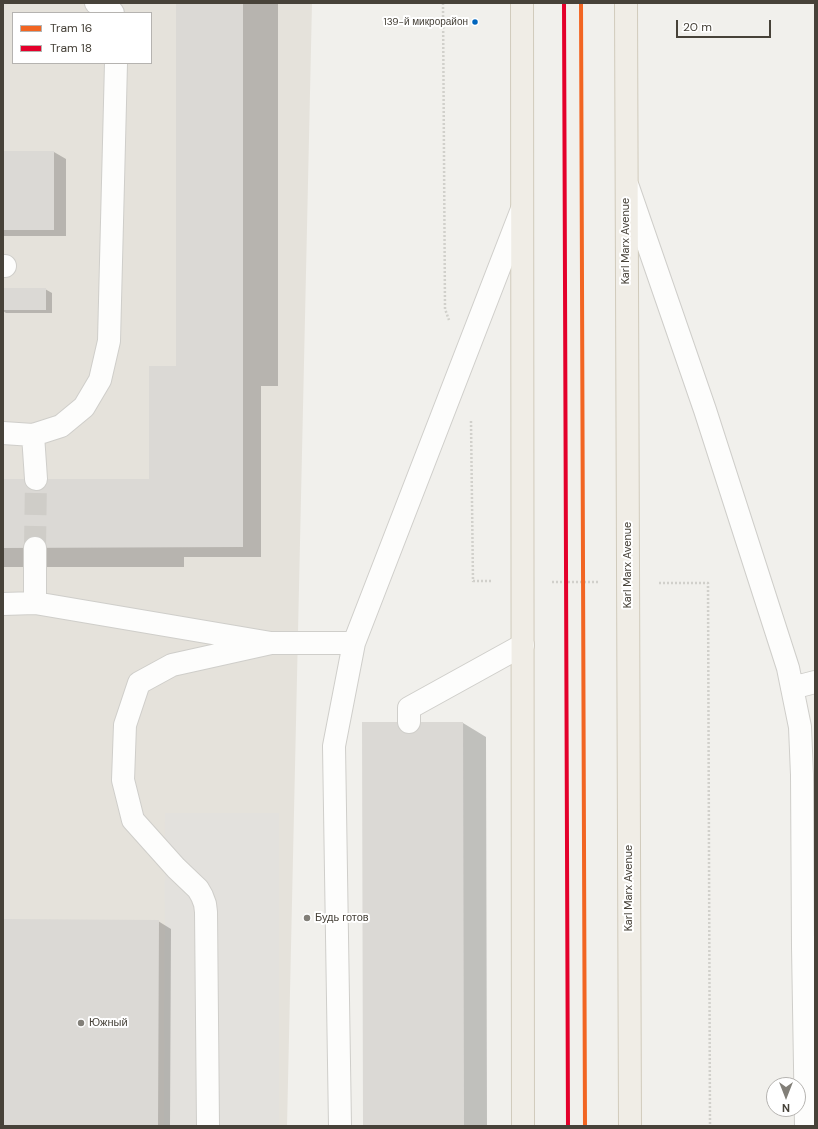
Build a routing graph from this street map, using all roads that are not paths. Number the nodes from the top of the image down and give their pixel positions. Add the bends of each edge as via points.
1 (96, 3) edge
2 (522, 3) edge
3 (626, 3) edge
4 (113, 12) edge
5 (116, 64) edge
6 (626, 183) junction
7 (523, 206) junction
8 (3, 434) edge
9 (33, 435) junction
10 (36, 479) tunnel mouth
11 (35, 548) tunnel mouth
12 (35, 603) junction
13 (3, 604) edge
14 (271, 643) junction
15 (354, 643) junction
16 (523, 645) junction
17 (815, 682) edge
18 (792, 688) junction
19 (409, 722) dead end
20 (809, 947) edge
21 (208, 1126) edge
22 (340, 1126) edge
23 (523, 1126) edge
24 (630, 1126) edge
25 (806, 1126) edge

1 - 4 lane
2 - 7 main road
3 - 6 main road, Karl Marx Avenue
5 - 9 lane via 109,341 100,380 84,407 61,426
6 - 18 lane via 707,418 788,668
6 - 24 main road, Karl Marx Avenue
7 - 15 lane
7 - 16 main road
8 - 9 lane
9 - 10 lane
11 - 12 lane
12 - 13 lane
12 - 14 lane
14 - 15 lane
14 - 21 lane via 172,665 138,683 125,725 123,780 134,820 198,889 205,904
15 - 22 lane via 334,746
16 - 19 lane via 409,708
16 - 23 main road
17 - 18 lane
18 - 20 lane via 800,727
20 - 25 lane

